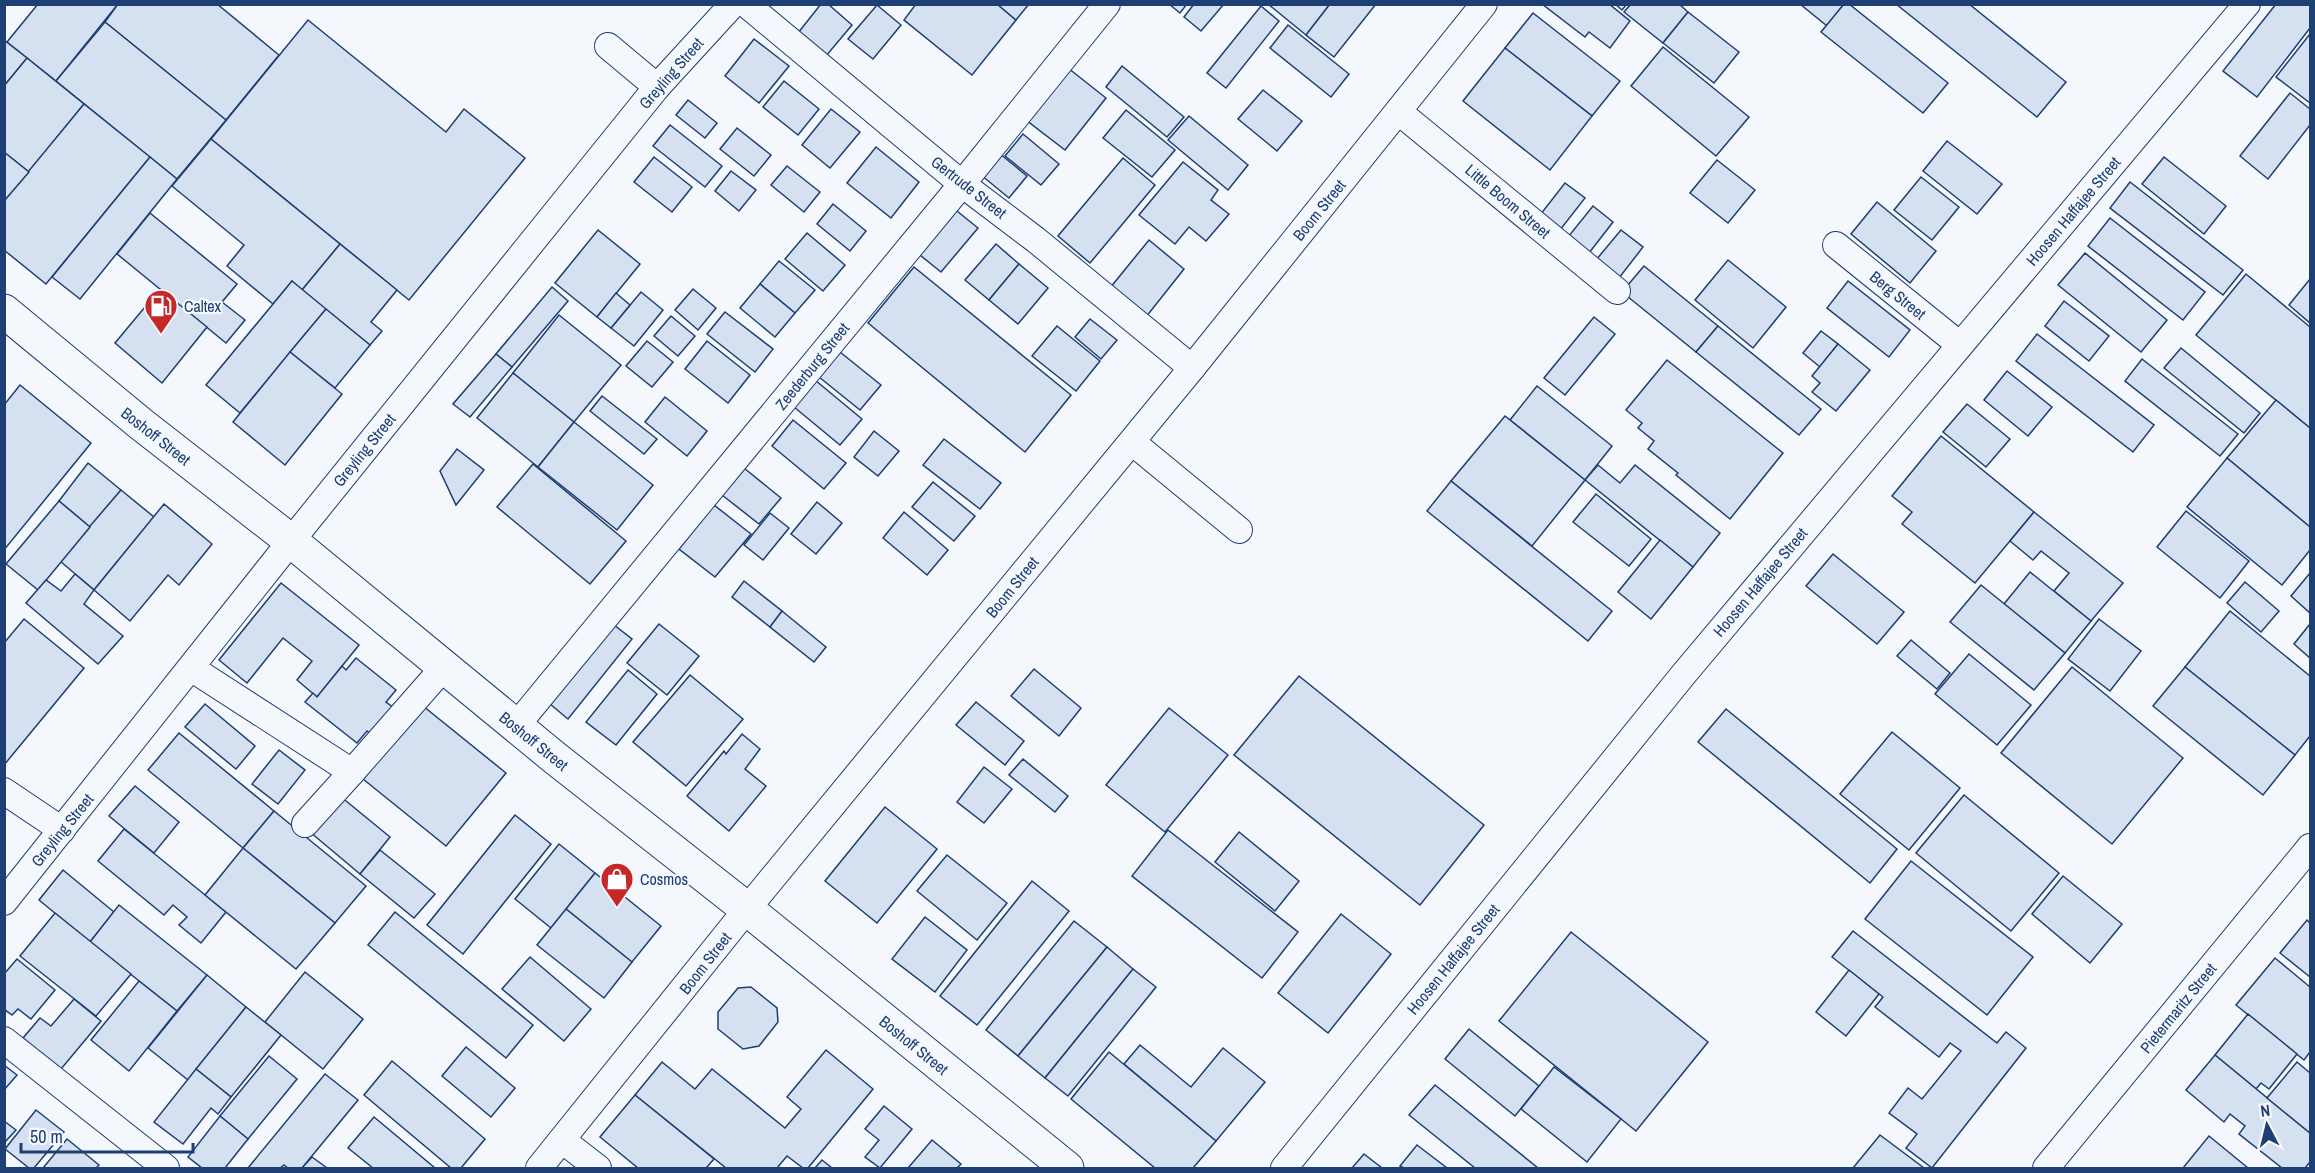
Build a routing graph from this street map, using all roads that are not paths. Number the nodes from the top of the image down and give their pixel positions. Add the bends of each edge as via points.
1 (733, 4) edge
2 (746, 4) edge
3 (1107, 4) edge
4 (1484, 4) edge
5 (2247, 4) edge
6 (608, 46) dead end
7 (657, 87) junction
8 (1399, 112) junction
9 (962, 184) junction
10 (1836, 245) dead end
11 (1617, 291) dead end
12 (4, 311) edge
13 (1960, 345) junction
14 (1192, 368) junction
15 (1132, 442) junction
16 (1239, 530) dead end
17 (291, 541) junction
18 (444, 667) junction
19 (191, 668) junction
20 (516, 726) junction
21 (352, 772) junction
22 (4, 791) edge
23 (305, 824) dead end
24 (62, 830) junction
25 (2310, 850) edge
26 (4, 902) edge
27 (747, 909) junction
28 (4, 1040) edge
29 (562, 1140) junction
30 (1051, 1164) edge
31 (166, 1168) edge
32 (539, 1168) edge
33 (598, 1168) edge
34 (1284, 1168) edge
35 (2046, 1168) edge

1 - 7 street, Greyling Street
2 - 9 street, Gertrude Street
3 - 9 street, Zeederburg Street
4 - 8 street, Boom Street
5 - 13 street, Hoosen Haffajee Street
6 - 7 street
7 - 17 street, Greyling Street
8 - 11 street, Little Boom Street
8 - 14 street, Boom Street
9 - 14 street, Gertrude Street
9 - 20 street, Zeederburg Street
10 - 13 street, Berg Street
12 - 17 main road, Boshoff Street
13 - 34 street, Hoosen Haffajee Street via 1675,684
14 - 15 street, Boom Street
15 - 16 street
15 - 27 street, Boom Street
17 - 18 main road, Boshoff Street
17 - 19 street, Greyling Street
18 - 20 main road, Boshoff Street
18 - 21 street
19 - 21 street
19 - 24 street, Greyling Street
20 - 27 main road, Boshoff Street
21 - 23 street
22 - 24 street
24 - 26 street, Greyling Street
25 - 35 street, Pietermaritz Street
27 - 29 street, Boom Street
27 - 30 main road, Boshoff Street
28 - 31 street
29 - 32 street, Boom Street
29 - 33 street

